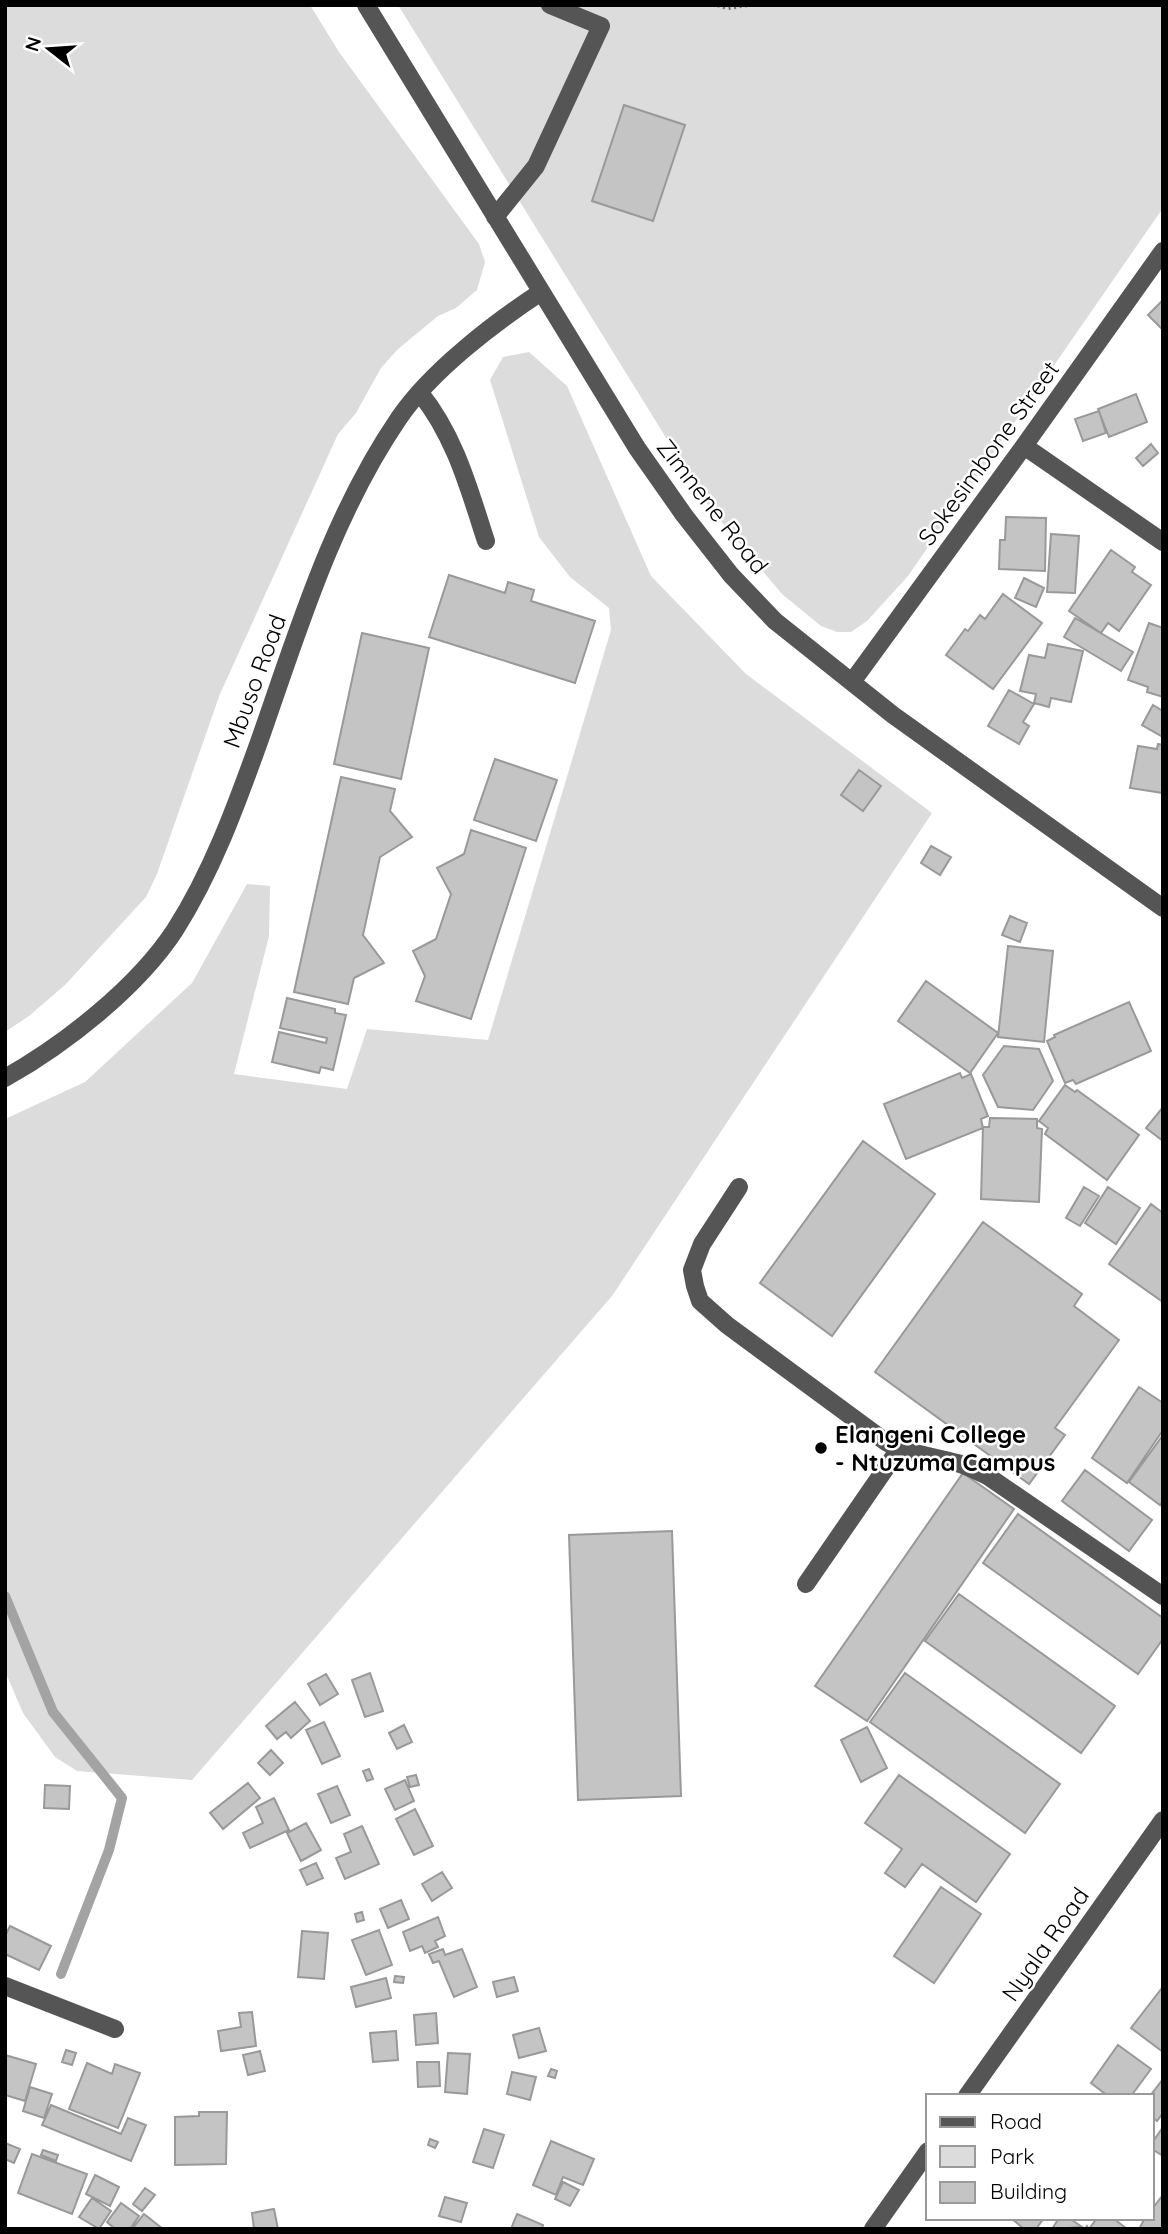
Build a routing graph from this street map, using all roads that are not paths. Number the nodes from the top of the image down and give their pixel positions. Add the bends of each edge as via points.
1 (366, 5) edge
2 (550, 5) edge
3 (495, 217) junction
4 (1163, 251) edge
5 (541, 292) junction
6 (420, 393) junction
7 (1024, 446) junction
8 (485, 541) dead end
9 (1163, 542) edge
10 (852, 682) junction
11 (1163, 908) edge
12 (5, 1078) edge
13 (739, 1187) dead end
14 (899, 1449) junction
15 (806, 1584) dead end
16 (1163, 1596) edge
17 (1163, 1820) edge
18 (5, 1986) edge
19 (115, 2029) dead end
20 (968, 2094) edge
21 (926, 2154) edge
22 (873, 2229) edge

1 - 3 street, Zimnene Road
2 - 3 street via 601,26 536,166
3 - 5 street, Zimnene Road
4 - 7 street, Sokesimbone Street
5 - 6 street, Mbuso Road via 500,319
5 - 10 street, Zimnene Road via 637,448 731,575 775,621
6 - 8 street via 449,435
6 - 12 street, Mbuso Road via 363,476 333,537 244,783 208,871 174,931 95,1016
7 - 9 street
7 - 10 street, Sokesimbone Street
10 - 11 street, Zimnene Road
13 - 14 street via 702,1244 692,1269 700,1301
14 - 15 street
14 - 16 street via 962,1464 989,1477
17 - 20 street, Nyala Road
18 - 19 street
21 - 22 street

